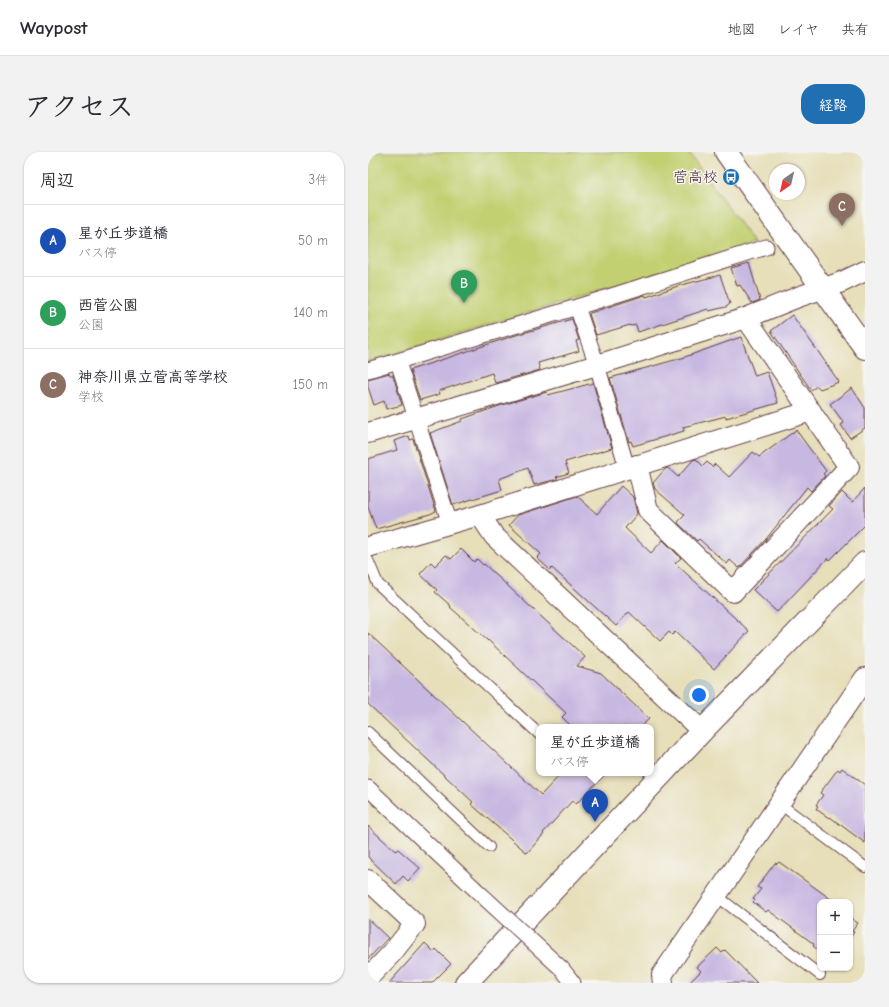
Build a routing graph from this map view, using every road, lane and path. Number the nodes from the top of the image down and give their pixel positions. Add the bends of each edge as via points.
1 (726, 152) edge
2 (766, 247) dead end
3 (865, 271) edge
4 (823, 287) junction
5 (577, 307) junction
6 (746, 318) junction
7 (865, 348) edge
8 (398, 362) junction
9 (597, 365) junction
10 (368, 370) edge
11 (811, 411) junction
12 (416, 418) junction
13 (368, 433) edge
14 (632, 467) junction
15 (480, 515) junction
16 (450, 524) junction
17 (368, 547) edge
18 (368, 560) edge
19 (864, 565) edge
20 (865, 678) edge
21 (536, 731) edge
22 (702, 731) junction
23 (368, 732) edge
24 (368, 788) edge
25 (780, 804) junction
26 (489, 846) dead end
27 (865, 867) edge
28 (368, 880) edge
29 (717, 896) junction
30 (820, 975) dead end
31 (368, 978) edge
32 (466, 983) edge
33 (573, 983) edge
34 (663, 983) edge

1 - 4 street
2 - 5 street
3 - 4 street via 842,282
4 - 6 street
4 - 7 street
5 - 8 street
5 - 9 street
6 - 9 street
6 - 11 street
8 - 10 street
8 - 12 street
9 - 12 street
9 - 14 street
11 - 14 street
11 - 14 street via 849,467 733,592 648,510
12 - 13 street
12 - 16 street
14 - 15 street
15 - 16 street
15 - 22 street via 494,536
16 - 17 street
18 - 21 lane via 378,584
19 - 22 street
20 - 25 street
22 - 32 street
23 - 26 lane
24 - 33 street, bridge via 562,969
25 - 27 lane
25 - 29 street
28 - 31 street via 415,924
29 - 30 lane
29 - 34 street via 662,976

